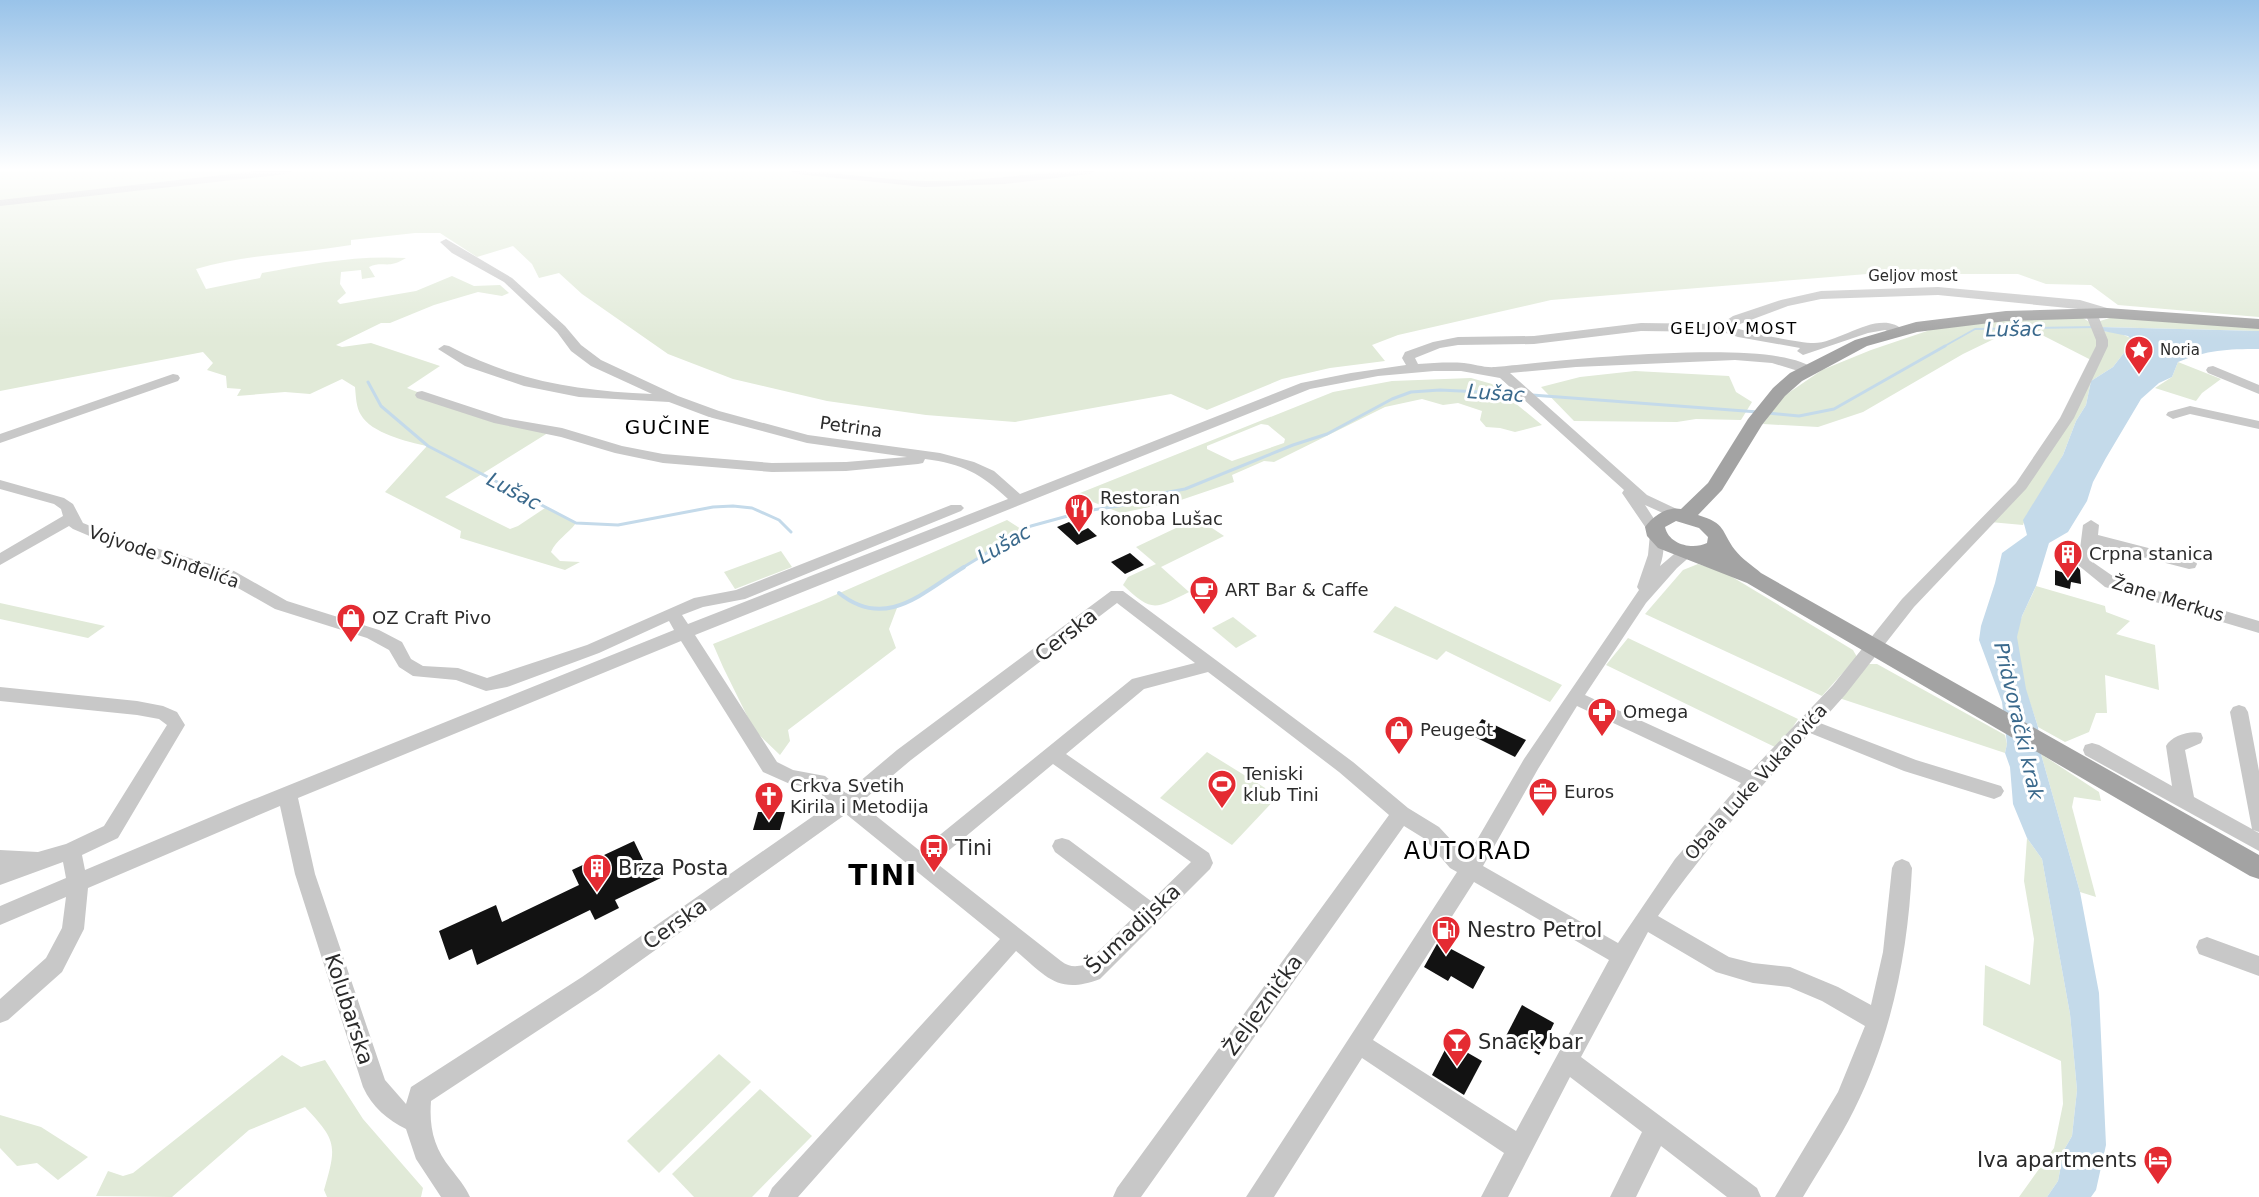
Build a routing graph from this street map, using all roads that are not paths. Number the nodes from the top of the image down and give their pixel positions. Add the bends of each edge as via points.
1 (446, 242) dead end
2 (2098, 321) junction
3 (2259, 324) edge
4 (1724, 328) junction
5 (1899, 332) junction
6 (1812, 346) junction
7 (444, 349) dead end
8 (1801, 367) junction
9 (1415, 370) junction
10 (1493, 370) junction
11 (2213, 370) dead end
12 (173, 378) dead end
13 (2259, 390) edge
14 (422, 395) dead end
15 (673, 399) junction
16 (2173, 415) dead end
17 (2259, 425) edge
18 (0, 439) edge
19 (940, 457) junction
20 (1618, 478) junction
21 (0, 484) edge
22 (1715, 486) junction
23 (1017, 499) junction
24 (956, 508) dead end
25 (1681, 515) junction
26 (71, 518) junction
27 (1655, 533) junction
28 (1716, 535) junction
29 (1691, 553) junction
30 (0, 560) edge
31 (2189, 564) dead end
32 (1754, 578) junction
33 (1640, 598) junction
34 (672, 613) junction
35 (2259, 627) edge
36 (684, 632) junction
37 (1873, 648) junction
38 (1211, 665) junction
39 (0, 694) edge
40 (1574, 697) junction
41 (2239, 711) dead end
42 (1807, 725) junction
43 (2194, 738) dead end
44 (1052, 754) junction
45 (2087, 759) junction
46 (1754, 781) junction
47 (1994, 791) dead end
48 (287, 795) junction
49 (2185, 802) junction
50 (846, 804) junction
51 (1401, 814) junction
52 (2259, 825) edge
53 (2259, 843) edge
54 (1062, 846) dead end
55 (71, 851) junction
56 (0, 858) edge
57 (39, 860) junction
58 (921, 862) junction
59 (1902, 868) dead end
60 (2259, 868) edge
61 (1470, 870) junction
62 (0, 876) edge
63 (78, 884) junction
64 (1151, 913) junction
65 (0, 916) edge
66 (1644, 919) junction
67 (1014, 938) junction
68 (2207, 947) dead end
69 (1622, 956) junction
70 (2259, 966) edge
71 (0, 1013) edge
72 (1878, 1021) junction
73 (1358, 1043) junction
74 (1566, 1060) junction
75 (416, 1121) junction
76 (1657, 1128) junction
77 (1519, 1148) junction
78 (457, 1197) edge
79 (781, 1197) edge
80 (1126, 1197) edge
81 (1259, 1197) edge
82 (1494, 1197) edge
83 (1623, 1197) edge
84 (1748, 1197) edge
85 (1788, 1197) edge

1 - 15 street, Petrina via 514,285 596,363
2 - 3 main road
2 - 4 street, Geljov most via 2080,304 1938,291 1884,292 1800,299 1728,322
2 - 5 main road via 1978,318
2 - 37 street, Obala Luke Vukalovića via 2102,346 2067,418 2021,486 1908,603
4 - 6 street, Geljov most
4 - 9 street, Geljov most via 1641,327 1534,340 1458,341 1410,356
5 - 6 street via 1887,326
5 - 8 main road
6 - 8 street via 1792,357
7 - 15 street, Petrina via 493,374 524,383 598,396
8 - 10 street via 1759,355 1583,361
8 - 22 main road via 1759,415
9 - 10 street
9 - 23 street via 1306,386
10 - 20 street via 1505,375
11 - 13 street
12 - 18 street
14 - 19 street via 477,415 670,460 789,467 886,464
15 - 19 street, Petrina via 807,439
16 - 17 street via 2190,410
19 - 23 street, Petrina via 989,474
20 - 25 street via 1642,498
20 - 27 street
21 - 26 street, Vojvode Sinđelića via 59,501 68,507
22 - 25 main road
22 - 28 main road via 1710,520
23 - 36 street
24 - 34 street via 739,595 700,602
25 - 27 main road via 1659,519
25 - 28 main road via 1706,524
26 - 30 street, Vojvode Sinđelića
26 - 34 street, Vojvode Sinđelića via 78,526 112,540 228,575 281,605 373,634 396,646 405,663 419,672 458,674 486,685 593,649
27 - 29 main road via 1668,546
27 - 33 street via 1654,566
28 - 29 main road via 1713,551
28 - 32 main road via 1730,557
29 - 32 main road
29 - 33 street via 1671,564
31 - 35 street, Žane Merkus via 2090,531 2086,565 2111,583
32 - 37 main road
33 - 40 street
34 - 36 street, Šumadijska
36 - 48 street
36 - 50 street, Šumadijska via 761,758 790,777 818,781
37 - 42 street, Obala Luke Vukalovića
37 - 45 main road via 1964,700
38 - 44 street via 1138,684
38 - 50 street, Cerska via 1117,595 904,755
38 - 51 street via 1346,767
39 - 55 street via 163,713 176,725 111,832
40 - 46 street
40 - 61 street
41 - 52 street
42 - 46 street, Obala Luke Vukalovića
42 - 47 street via 1911,766
43 - 49 street via 2175,746
44 - 58 street
44 - 64 street, Šumadijska via 1203,859
45 - 49 street
45 - 60 main road
46 - 66 street, Obala Luke Vukalovića via 1682,865
48 - 63 street
48 - 75 street, Kolubarska via 305,874 375,1087 397,1112
49 - 53 street
50 - 58 street, Šumadijska
50 - 75 street, Cerska via 590,984 419,1095
51 - 61 street via 1432,833 1457,862
51 - 80 street, Željeznička
54 - 64 street
55 - 57 street
55 - 63 street
56 - 57 street
57 - 62 street
58 - 67 street, Šumadijska
59 - 72 street via 1896,942
61 - 69 street
61 - 73 street
63 - 65 street
63 - 71 street via 73,928 54,965
64 - 67 street, Šumadijska via 1092,972 1077,979 1064,976
66 - 69 street, Obala Luke Vukalovića
66 - 72 street via 1724,965 1790,977
67 - 79 street
68 - 70 street
69 - 74 street, Obala Luke Vukalovića
72 - 85 street via 1853,1088
73 - 77 street
73 - 81 street
74 - 76 street
74 - 77 street, Obala Luke Vukalovića
75 - 78 street via 422,1149
76 - 83 street
76 - 84 street
77 - 82 street, Obala Luke Vukalovića

